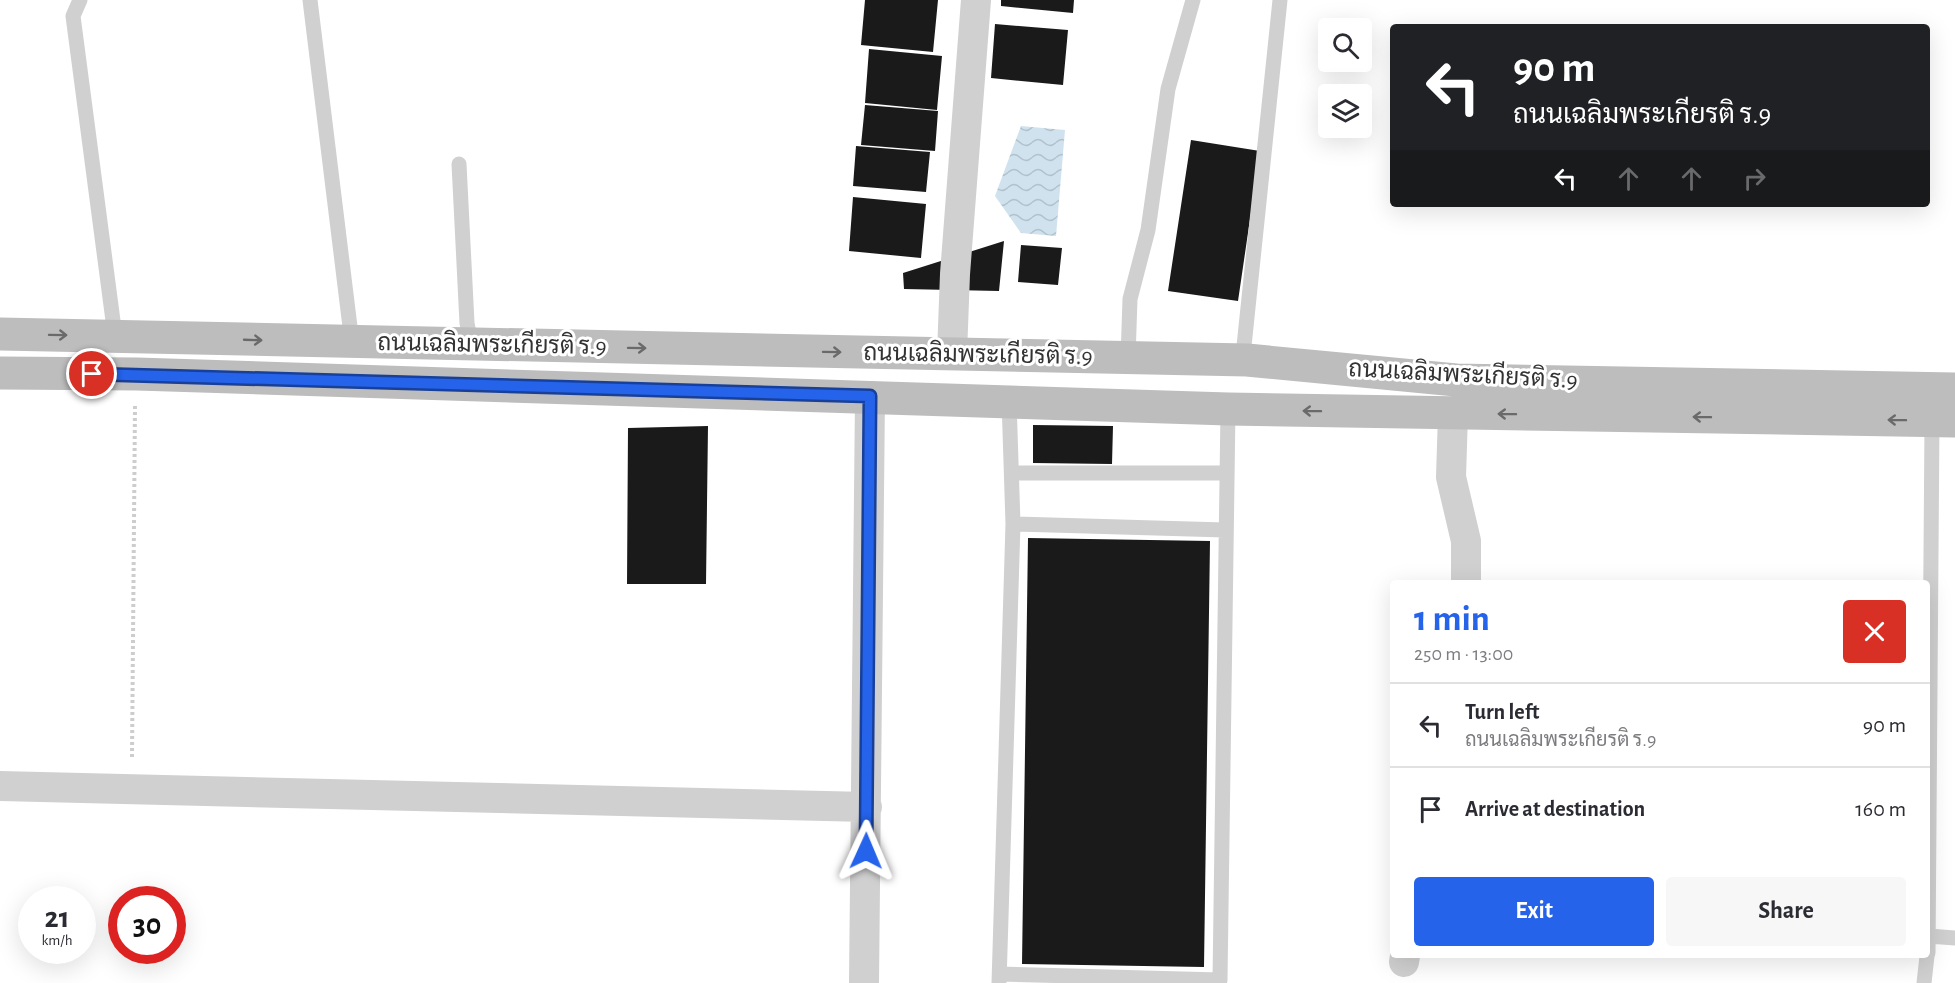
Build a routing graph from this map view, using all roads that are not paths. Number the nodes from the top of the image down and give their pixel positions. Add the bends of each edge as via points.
1 (80, 0) edge
2 (310, 0) edge
3 (975, 0) edge
4 (1192, 0) edge
5 (1280, 0) edge
6 (459, 164) dead end
7 (0, 334) edge
8 (116, 336) junction
9 (352, 343) junction
10 (471, 344) junction
11 (1244, 346) dead end
12 (952, 354) junction
13 (1128, 358) junction
14 (0, 373) edge
15 (1955, 389) edge
16 (870, 396) junction
17 (1009, 400) junction
18 (1228, 409) junction
19 (1453, 414) junction
20 (1944, 421) edge
21 (1012, 473) junction
22 (1226, 473) junction
23 (1012, 524) junction
24 (1225, 530) junction
25 (1466, 580) edge
26 (0, 786) edge
27 (867, 807) junction
28 (1930, 902) edge
29 (1930, 936) edge
30 (1955, 938) edge
31 (1927, 958) edge
32 (999, 979) edge
33 (864, 983) edge
34 (1924, 983) edge

1 - 8 lane via 74,16
2 - 9 lane
3 - 12 street
4 - 13 lane via 1168,89 1148,230 1130,299
5 - 11 lane
6 - 10 lane
7 -> 8 main road, ถนนเฉลิมพระเกียรติ ร.9
8 -> 9 main road, ถนนเฉลิมพระเกียรติ ร.9
9 - 10 main road, ถนนเฉลิมพระเกียรติ ร.9
10 -> 12 main road, ถนนเฉลิมพระเกียรติ ร.9
12 - 13 main road, ถนนเฉลิมพระเกียรติ ร.9
13 - 15 main road, ถนนเฉลิมพระเกียรติ ร.9 via 1247,360 1456,380
14 - 16 main road, ถนนเฉลิมพระเกียรติ ร.9
16 - 17 main road, ถนนเฉลิมพระเกียรติ ร.9
16 - 27 street
17 - 18 main road, ถนนเฉลิมพระเกียรติ ร.9
17 - 21 lane
19 -> 18 main road, ถนนเฉลิมพระเกียรติ ร.9
18 - 22 lane
20 -> 19 main road, ถนนเฉลิมพระเกียรติ ร.9
19 - 25 street via 1451,477 1466,541
20 - 28 lane
21 - 22 lane
21 - 23 lane
22 - 24 lane
23 - 24 lane
23 - 32 lane
24 - 32 lane via 1220,980
26 - 27 street
27 - 33 street
29 - 30 lane
31 - 34 lane

